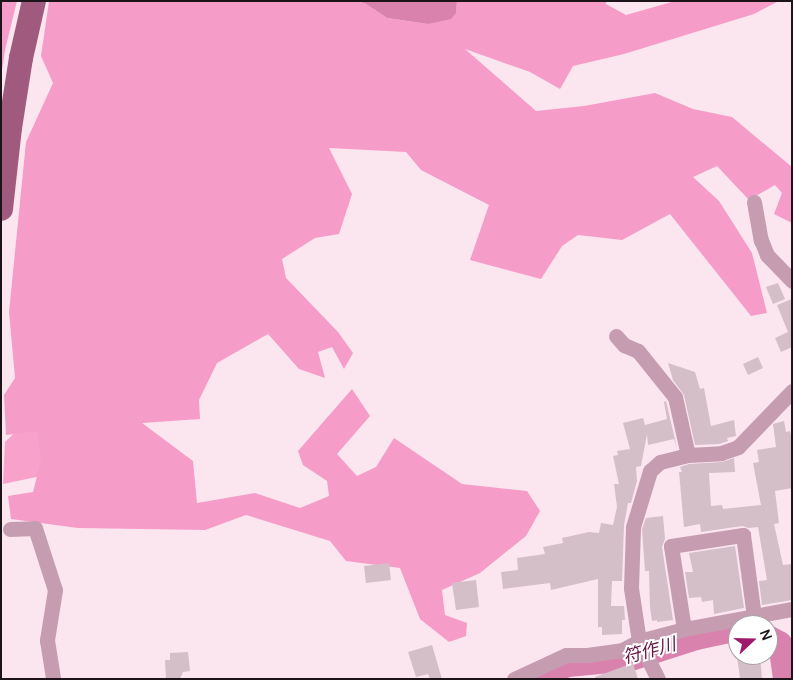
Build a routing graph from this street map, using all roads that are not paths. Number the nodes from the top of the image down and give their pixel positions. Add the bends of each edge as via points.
1 (34, 1) edge
2 (754, 202) dead end
3 (1, 209) edge
4 (792, 281) edge
5 (616, 336) dead end
6 (792, 391) edge
7 (688, 455) junction
8 (10, 529) dead end
9 (792, 609) edge
10 (754, 615) edge
11 (759, 615) edge
12 (728, 621) edge
13 (684, 629) junction
14 (639, 642) junction
15 (655, 674) edge
16 (53, 679) edge
17 (514, 679) edge

1 - 3 main road via 21,58
2 - 4 street via 767,255
5 - 7 street via 624,345 638,350 675,397
6 - 7 street via 738,447 721,453
7 - 14 street via 660,462 650,471 633,527 631,588
8 - 16 street via 35,528 52,576 55,590 47,640
9 - 11 street
10 - 13 street via 742,534 671,546
12 - 13 street
13 - 14 street
14 - 15 street
14 - 17 street via 622,650 566,655

